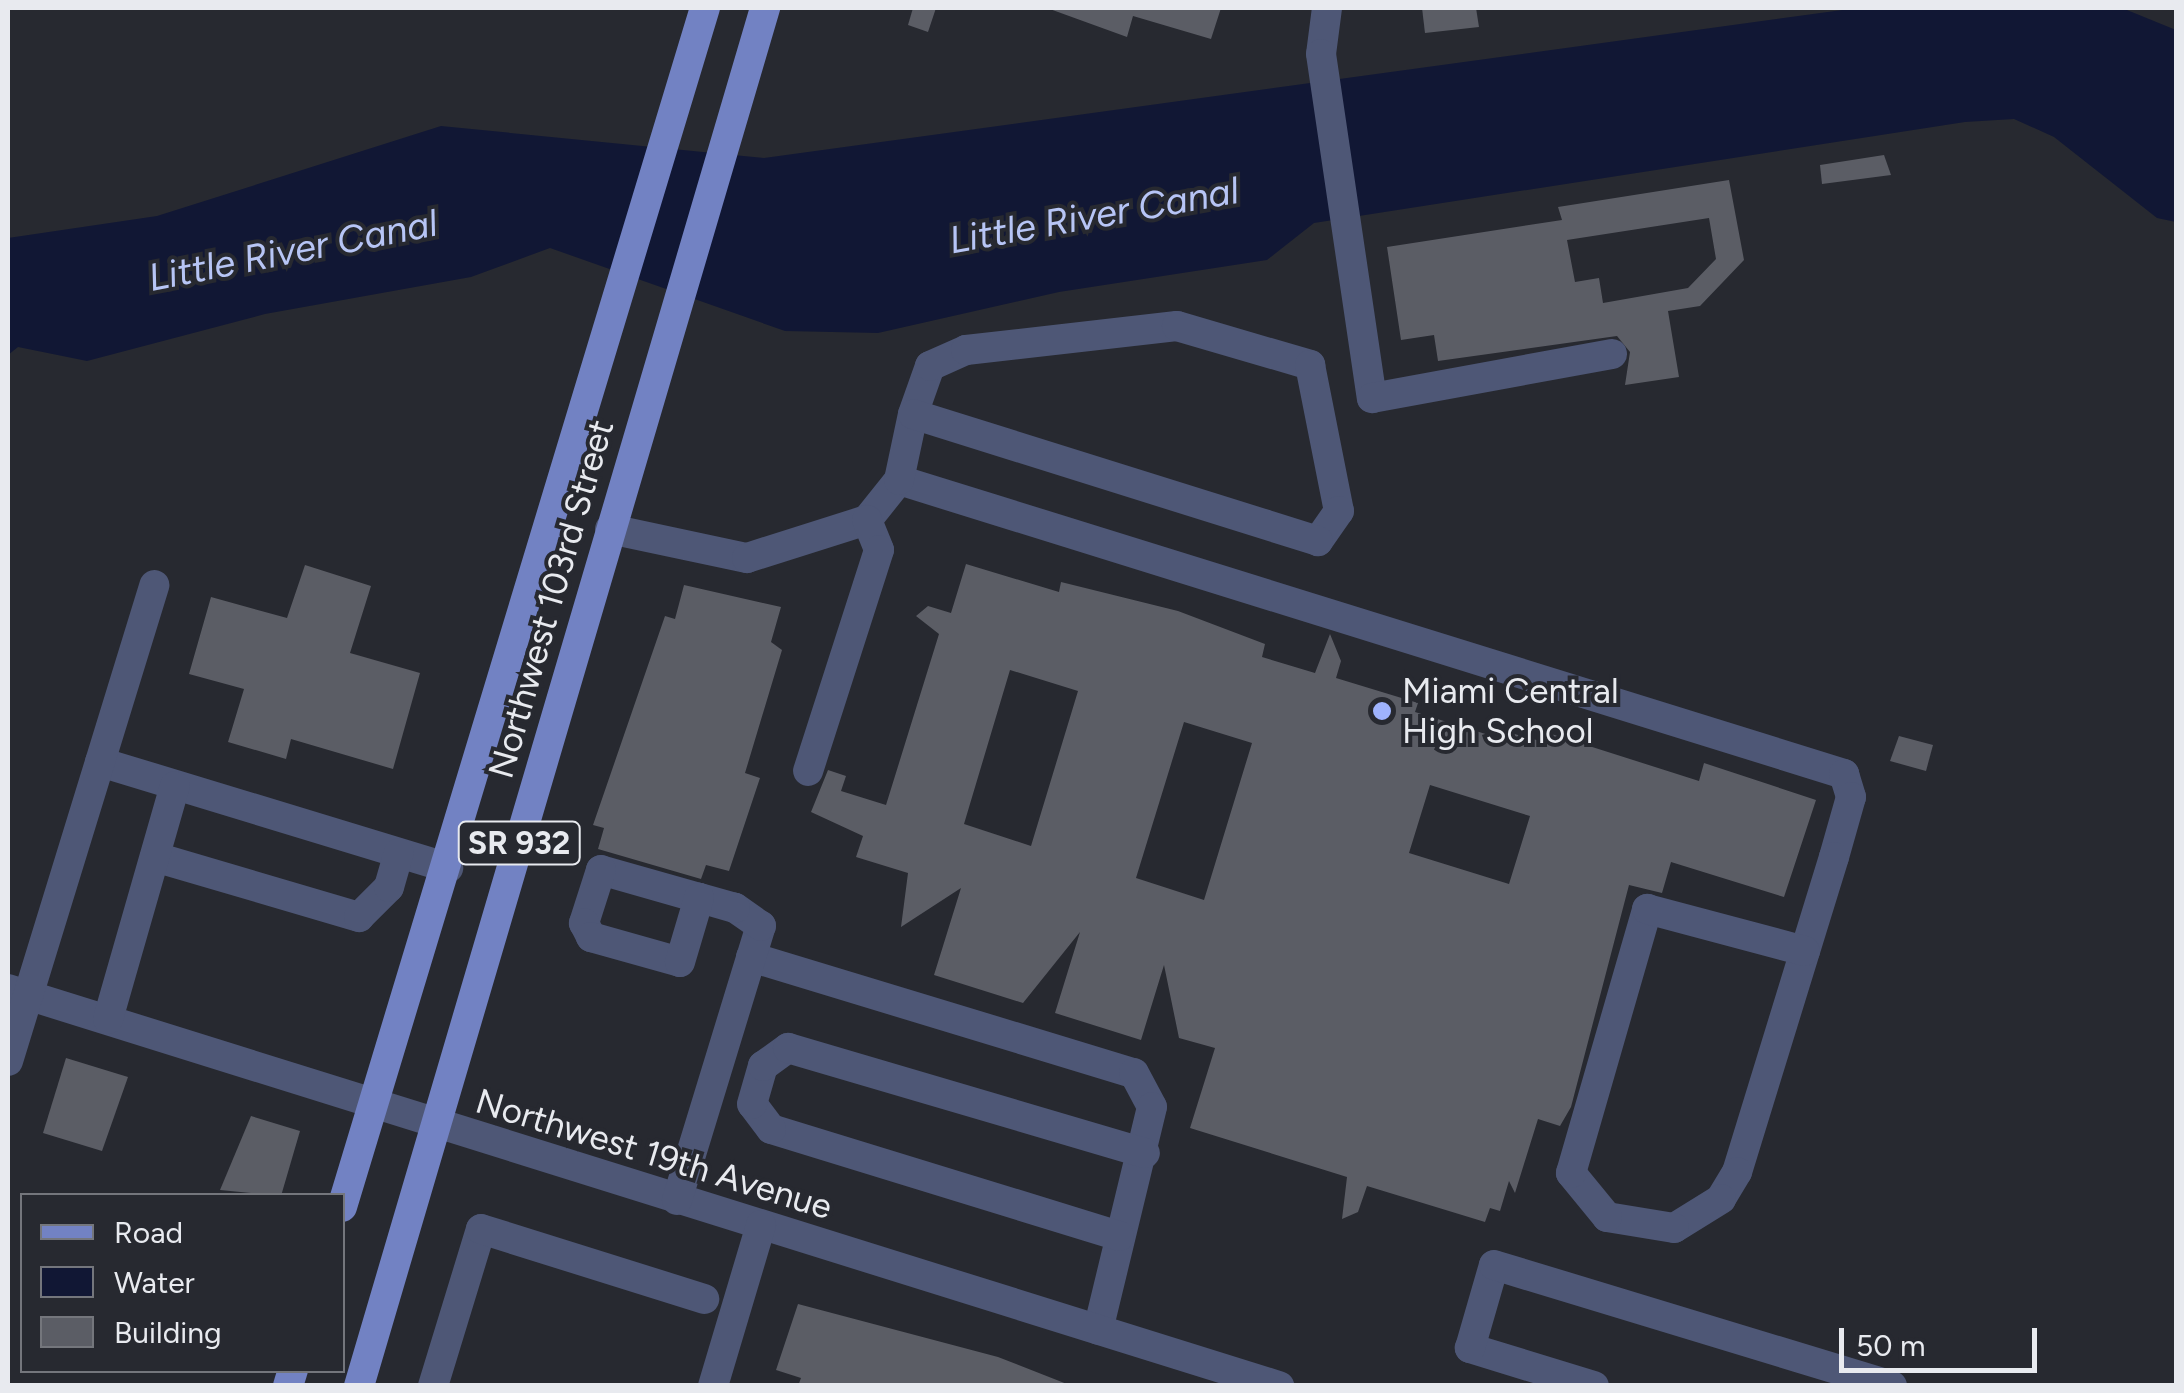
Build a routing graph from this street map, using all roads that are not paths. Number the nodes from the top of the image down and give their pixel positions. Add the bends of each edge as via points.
1 (704, 8) edge
2 (765, 8) edge
3 (1328, 8) edge
4 (1612, 354) dead end
5 (913, 414) junction
6 (898, 480) junction
7 (867, 520) junction
8 (610, 529) junction
9 (154, 585) dead end
10 (100, 762) junction
11 (808, 770) dead end
12 (176, 786) junction
13 (399, 853) junction
14 (155, 856) junction
15 (448, 868) junction
16 (699, 898) dead end
17 (1805, 952) junction
18 (751, 957) junction
19 (18, 992) edge
20 (108, 1019) junction
21 (8, 1061) edge
22 (373, 1106) junction
23 (436, 1126) junction
24 (1145, 1153) junction
25 (345, 1197) edge
26 (677, 1200) junction
27 (762, 1226) junction
28 (1119, 1236) junction
29 (704, 1299) dead end
30 (1098, 1330) junction
31 (1218, 1376) edge
32 (359, 1386) edge
33 (433, 1386) edge
34 (713, 1386) edge
35 (1279, 1386) edge
36 (1594, 1386) edge
37 (1892, 1386) edge

1 - 15 main road, Northwest 103rd Street / SR 932
2 - 8 main road, Northwest 103rd Street / SR 932
3 - 4 street via 1320,54 1372,398
5 - 5 street via 930,366 966,350 1177,326 1310,365 1339,511 1318,541
5 - 6 street
6 - 7 street
6 - 17 street via 1844,774 1851,797
7 - 8 street via 747,558
7 - 11 street via 879,550
8 - 23 main road, Northwest 103rd Street / SR 932
9 - 10 street
10 - 12 street
10 - 19 street
12 - 13 street
12 - 14 street
13 - 14 street via 390,887 359,917
13 - 15 street
14 - 20 street
15 - 22 main road, Northwest 103rd Street / SR 932
16 - 18 street via 761,926
17 - 17 street via 1721,1200 1674,1228 1607,1217 1571,1173 1648,909
18 - 24 street via 1134,1073 1152,1107
18 - 26 street
19 - 20 street, Northwest 19th Avenue
19 - 21 street
20 - 22 street, Northwest 19th Avenue
22 - 23 street, Northwest 19th Avenue
22 - 25 main road, Northwest 103rd Street / SR 932
23 - 26 street, Northwest 19th Avenue
23 - 32 main road, Northwest 103rd Street / SR 932
24 - 28 street
24 - 28 street via 788,1048 763,1066 752,1104 771,1129
26 - 27 street, Northwest 19th Avenue
27 - 30 street, Northwest 19th Avenue
27 - 34 street
28 - 30 street
29 - 33 street via 482,1229
30 - 31 street, Northwest 19th Avenue
31 - 35 street, Northwest 19th Avenue
36 - 37 street via 1470,1348 1494,1265

